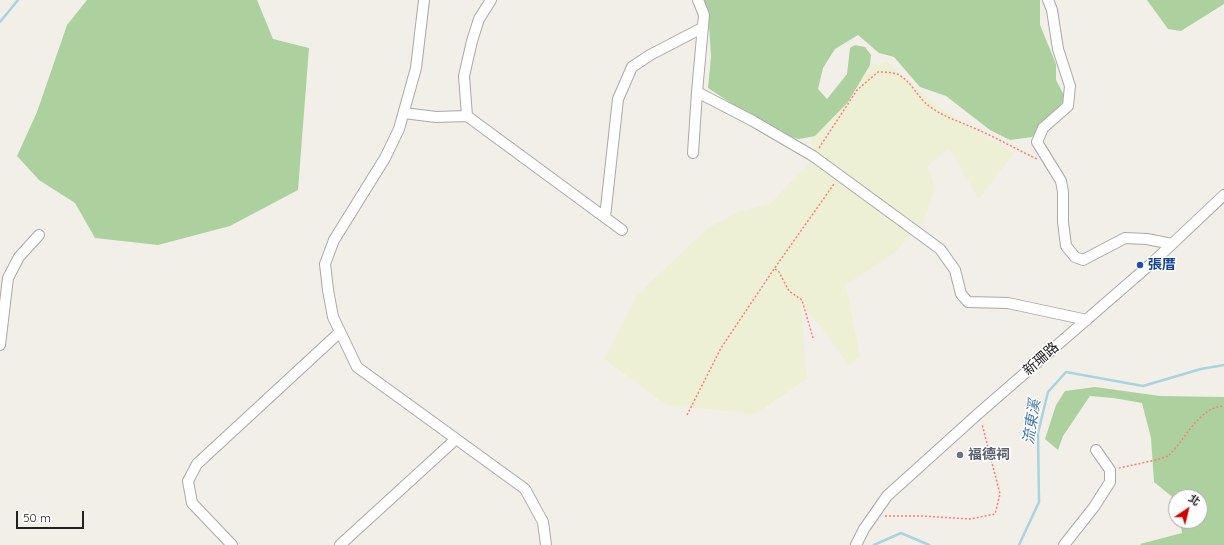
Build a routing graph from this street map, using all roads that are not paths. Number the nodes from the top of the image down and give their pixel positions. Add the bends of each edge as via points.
1 (424, 0) edge
2 (491, 0) edge
3 (698, 0) edge
4 (1048, 0) edge
5 (702, 28) junction
6 (697, 92) junction
7 (404, 113) junction
8 (467, 116) junction
9 (693, 153) dead end
10 (1224, 195) edge
11 (605, 217) junction
12 (622, 230) dead end
13 (39, 235) dead end
14 (1172, 244) junction
15 (1087, 320) junction
16 (340, 332) junction
17 (0, 345) edge
18 (456, 438) junction
19 (1096, 450) dead end
20 (232, 545) edge
21 (340, 545) edge
22 (546, 545) edge
23 (856, 545) edge
24 (1064, 545) edge

1 - 7 street via 416,68
2 - 8 street via 479,19 464,76
3 - 5 street via 704,15
4 - 14 street via 1058,49 1070,86 1068,106 1042,128 1037,142 1060,180 1066,246 1075,257 1083,260 1125,238
5 - 6 street
5 - 11 street via 632,67 618,99
6 - 9 street
6 - 15 street via 813,156 940,249 955,270 961,294 968,302 1008,303
7 - 8 street via 436,117
7 - 16 street via 399,130 385,158 334,240 325,264 333,317
8 - 11 street
10 - 14 street, 新珊路
11 - 12 street
13 - 17 street via 19,257 8,278
14 - 15 street, 新珊路
15 - 23 street, 新珊路 via 887,496
16 - 18 street via 357,367
16 - 20 street via 197,464 188,481 192,503
18 - 21 street
18 - 22 street via 524,489 543,522
19 - 24 street via 1110,470 1110,482

